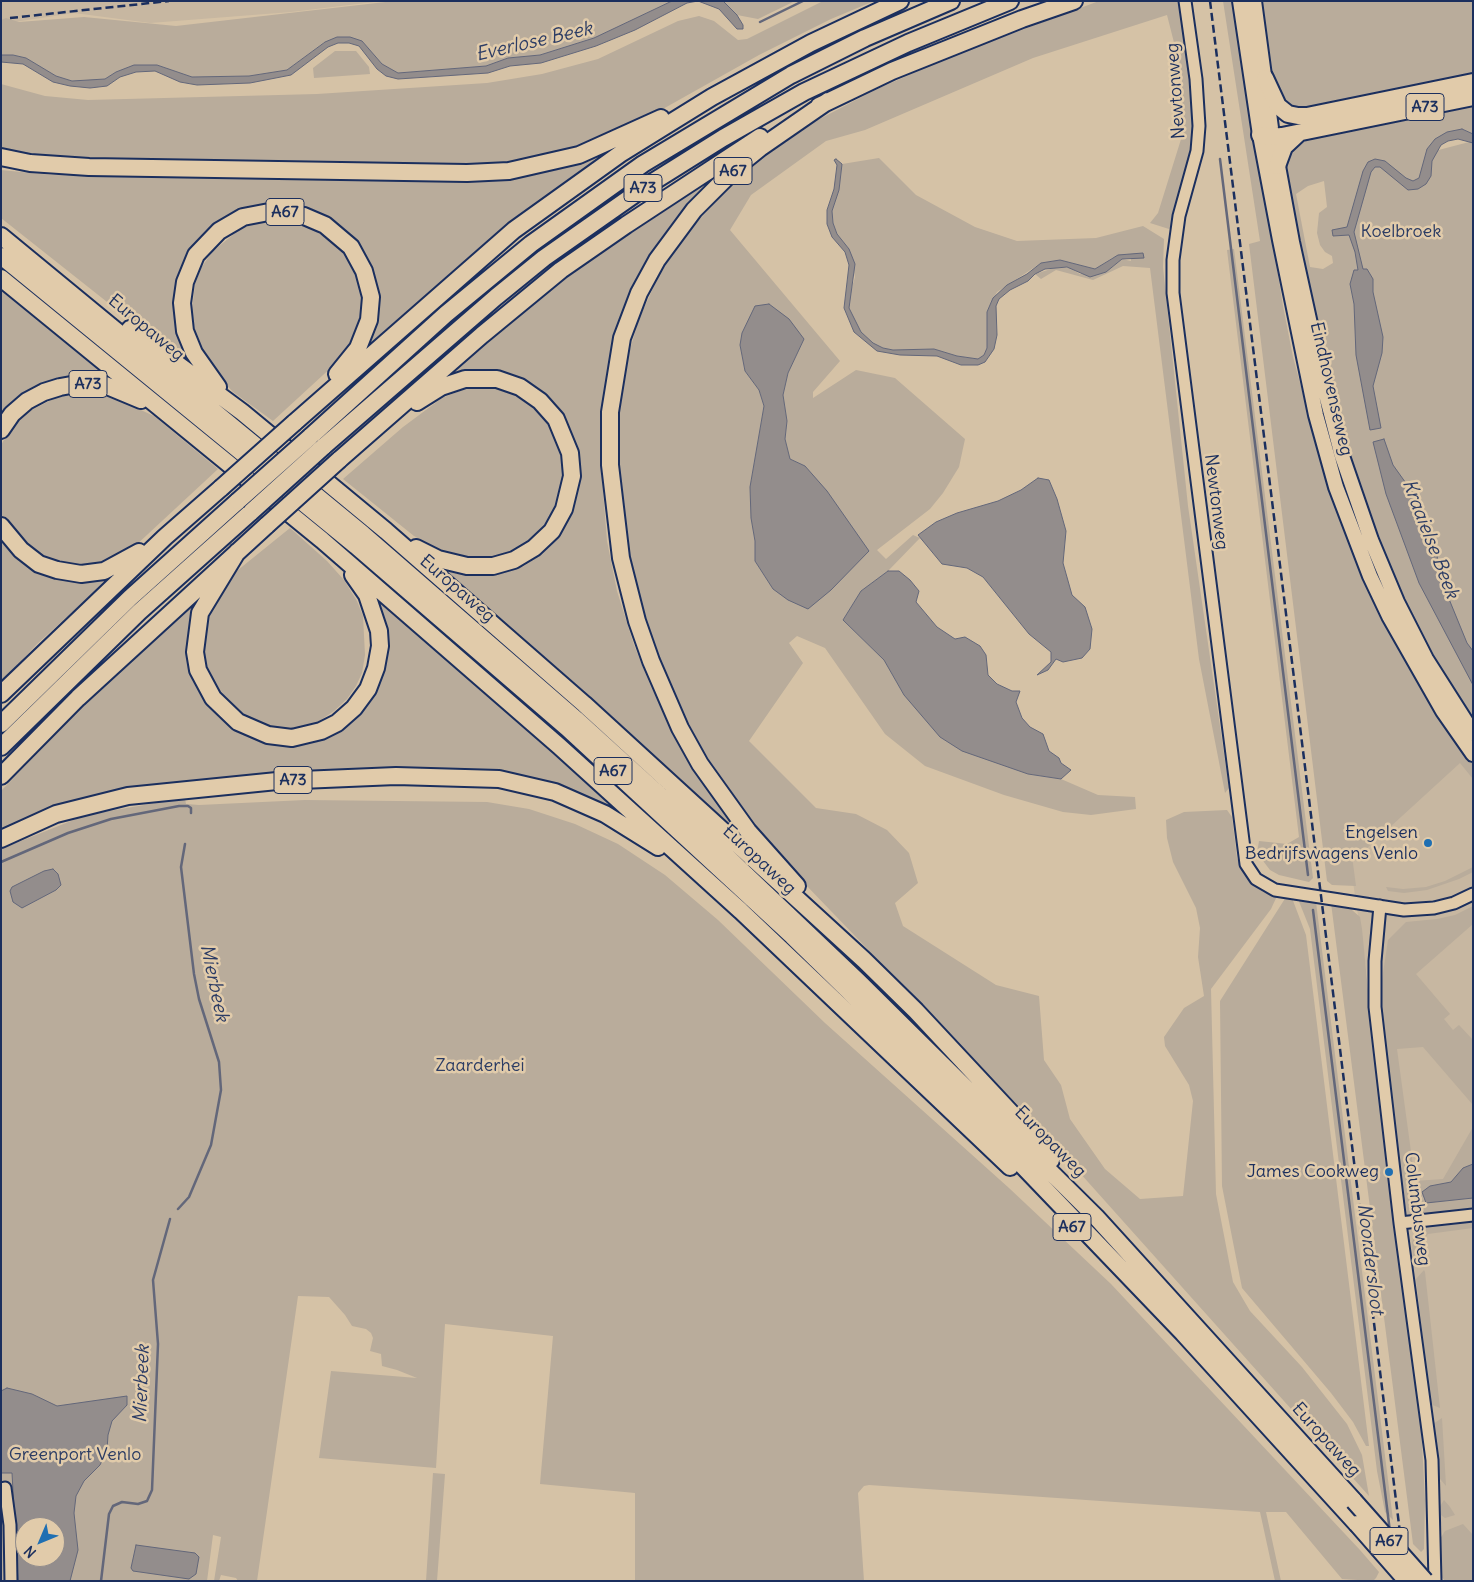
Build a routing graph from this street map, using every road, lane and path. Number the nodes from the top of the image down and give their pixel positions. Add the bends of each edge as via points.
1 (900, 1) edge
2 (951, 1) edge
3 (1010, 1) edge
4 (1074, 1) edge
5 (1184, 1) edge
6 (1240, 1) edge
7 (1254, 1) edge
8 (1265, 78) junction
9 (1473, 82) edge
10 (712, 97) junction
11 (1473, 97) edge
12 (828, 101) junction
13 (1320, 114) junction
14 (1301, 132) junction
15 (1268, 133) junction
16 (1, 157) edge
17 (1278, 166) junction
18 (1, 236) edge
19 (1, 256) edge
20 (1, 278) edge
21 (59, 282) junction
22 (242, 412) junction
23 (294, 422) junction
24 (383, 422) junction
25 (182, 425) junction
26 (1, 430) edge
27 (1, 526) edge
28 (386, 531) junction
29 (165, 537) junction
30 (322, 540) junction
31 (237, 552) junction
32 (1, 694) edge
33 (1, 724) edge
34 (1473, 733) edge
35 (1, 747) edge
36 (1473, 754) edge
37 (1, 776) edge
38 (1, 839) edge
39 (1473, 894) edge
40 (1380, 906) junction
41 (741, 911) junction
42 (864, 960) junction
43 (1473, 1215) edge
44 (1096, 1217) junction
45 (1400, 1224) junction
46 (1183, 1332) junction
47 (1, 1488) edge
48 (11, 1581) edge
49 (1407, 1581) edge
50 (1424, 1581) edge
51 (1435, 1581) edge

1 - 10 highway, A73 via 811,42
2 - 33 highway, A73, bridge via 865,38 791,75 643,164 531,244 446,314 130,598
3 - 35 highway, A73, bridge via 908,43 804,92 648,185 568,241 496,297 323,447 132,619
4 - 12 highway, A73 via 892,71
5 - 40 street, Newtonweg via 1196,79 1199,126 1197,151 1178,223 1173,293 1243,854 1256,879 1275,890
6 - 15 main road, Eindhovenseweg
7 - 8 main road, Eindhovenseweg
8 - 13 highway, A73 via 1273,100 1284,112 1298,116
8 - 15 main road, Eindhovenseweg
9 - 13 highway, A73
10 - 16 highway, A73 via 579,155 509,171 89,167 30,163
10 - 23 highway, A73 via 620,154 514,230
11 - 14 highway, A73
12 - 24 highway, A73 via 722,160 561,270 482,334
12 - 42 highway, A67 via 739,166 694,210 657,260 622,338 610,412 610,465 621,558 637,622 680,728 700,764 748,831
13 - 15 highway, A73
14 - 15 highway, A73
14 - 17 highway via 1286,144
15 - 17 main road, Eindhovenseweg
15 - 36 main road, Eindhovenseweg via 1303,357 1345,514 1397,632 1443,711
17 - 34 main road, Eindhovenseweg via 1321,375 1353,491 1380,563 1409,626 1440,683
18 - 21 highway, Europaweg / A67
19 - 46 highway, Europaweg / A67 via 356,546 574,734 792,936 926,1067
20 - 25 highway, A67
21 - 22 highway, A67 via 153,344
21 - 44 highway, Europaweg / A67 via 363,534 576,719 852,976
22 - 23 highway, A67 via 208,375 188,342 183,316 185,282 202,247 231,223 257,213 290,212 325,225 351,247 364,271 370,298 369,320 358,348
22 - 28 highway, A67
23 - 29 highway, A73, bridge
24 - 28 highway, A73 via 451,383 474,378 497,380 520,387 548,409 562,430 572,463 569,493 558,521 543,541 514,560 484,567 451,563 427,554
24 - 31 highway, A73, bridge
25 - 26 highway, A73 via 128,393 105,385 82,384 44,392 27,401
25 - 30 highway, A67
27 - 29 highway, A73 via 21,550 39,564 81,574 110,568
28 - 42 highway, A67 via 584,704
29 - 32 highway, A73
30 - 31 highway, A67 via 366,594 374,612 380,646 376,668 354,708 337,723 321,731 292,738 268,735 238,722 212,698 198,670 195,652 200,613
30 - 41 highway, A67 via 559,746
31 - 37 highway, A73 via 78,698
38 - 41 highway, A73 via 56,814 128,796 187,788 396,776 499,779 555,792 605,814 652,842
39 - 40 street via 1454,903 1421,910
40 - 45 street, Columbusweg via 1375,961 1376,1007
41 - 46 highway, A67
42 - 44 highway, A67 via 1029,1132
43 - 45 street
44 - 50 highway, Europaweg / A67, bridge
45 - 51 street, Columbusweg via 1432,1460
46 - 49 highway, Europaweg / A67, bridge
47 - 48 street via 5,1488 10,1525

